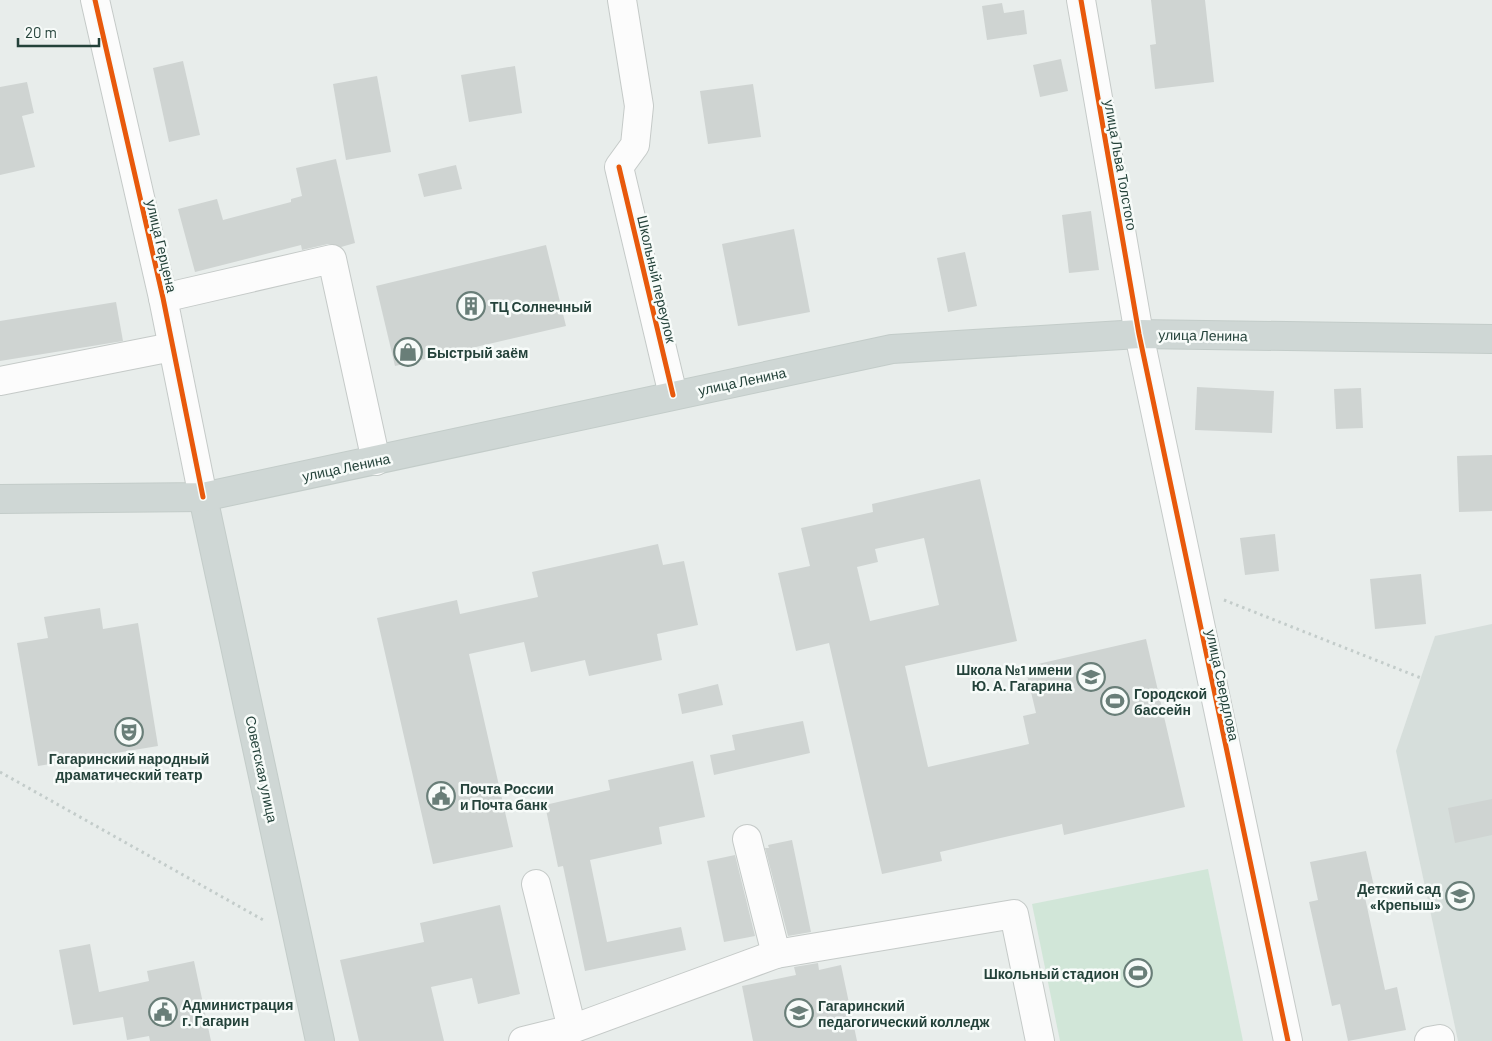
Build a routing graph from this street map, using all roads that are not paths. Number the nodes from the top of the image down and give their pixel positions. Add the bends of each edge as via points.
1 (95, 0) edge
2 (622, 0) edge
3 (1081, 0) edge
4 (162, 298) junction
5 (1139, 334) junction
6 (1492, 339) edge
7 (172, 347) junction
8 (0, 381) edge
9 (673, 395) junction
10 (376, 461) junction
11 (203, 497) junction
12 (0, 500) edge
13 (747, 839) dead end
14 (536, 884) dead end
15 (776, 954) junction
16 (572, 1029) junction
17 (320, 1041) edge
18 (523, 1041) edge
19 (1040, 1041) edge
20 (1288, 1041) edge

1 - 4 street, улица Герцена
2 - 9 street, Школьный переулок via 639,106 635,145 619,167
3 - 5 street, улица Льва Толстого
4 - 7 street, улица Герцена
4 - 10 street via 332,259
5 - 6 main road, улица Ленина
5 - 9 main road, улица Ленина via 892,349
5 - 20 street, улица Свердлова
7 - 8 street
7 - 11 street, улица Герцена
9 - 10 main road, улица Ленина
10 - 11 main road, улица Ленина
11 - 12 main road, улица Ленина
11 - 17 main road, Советская улица
13 - 15 street
14 - 16 street
15 - 16 street
15 - 19 street via 1014,914
16 - 18 street

